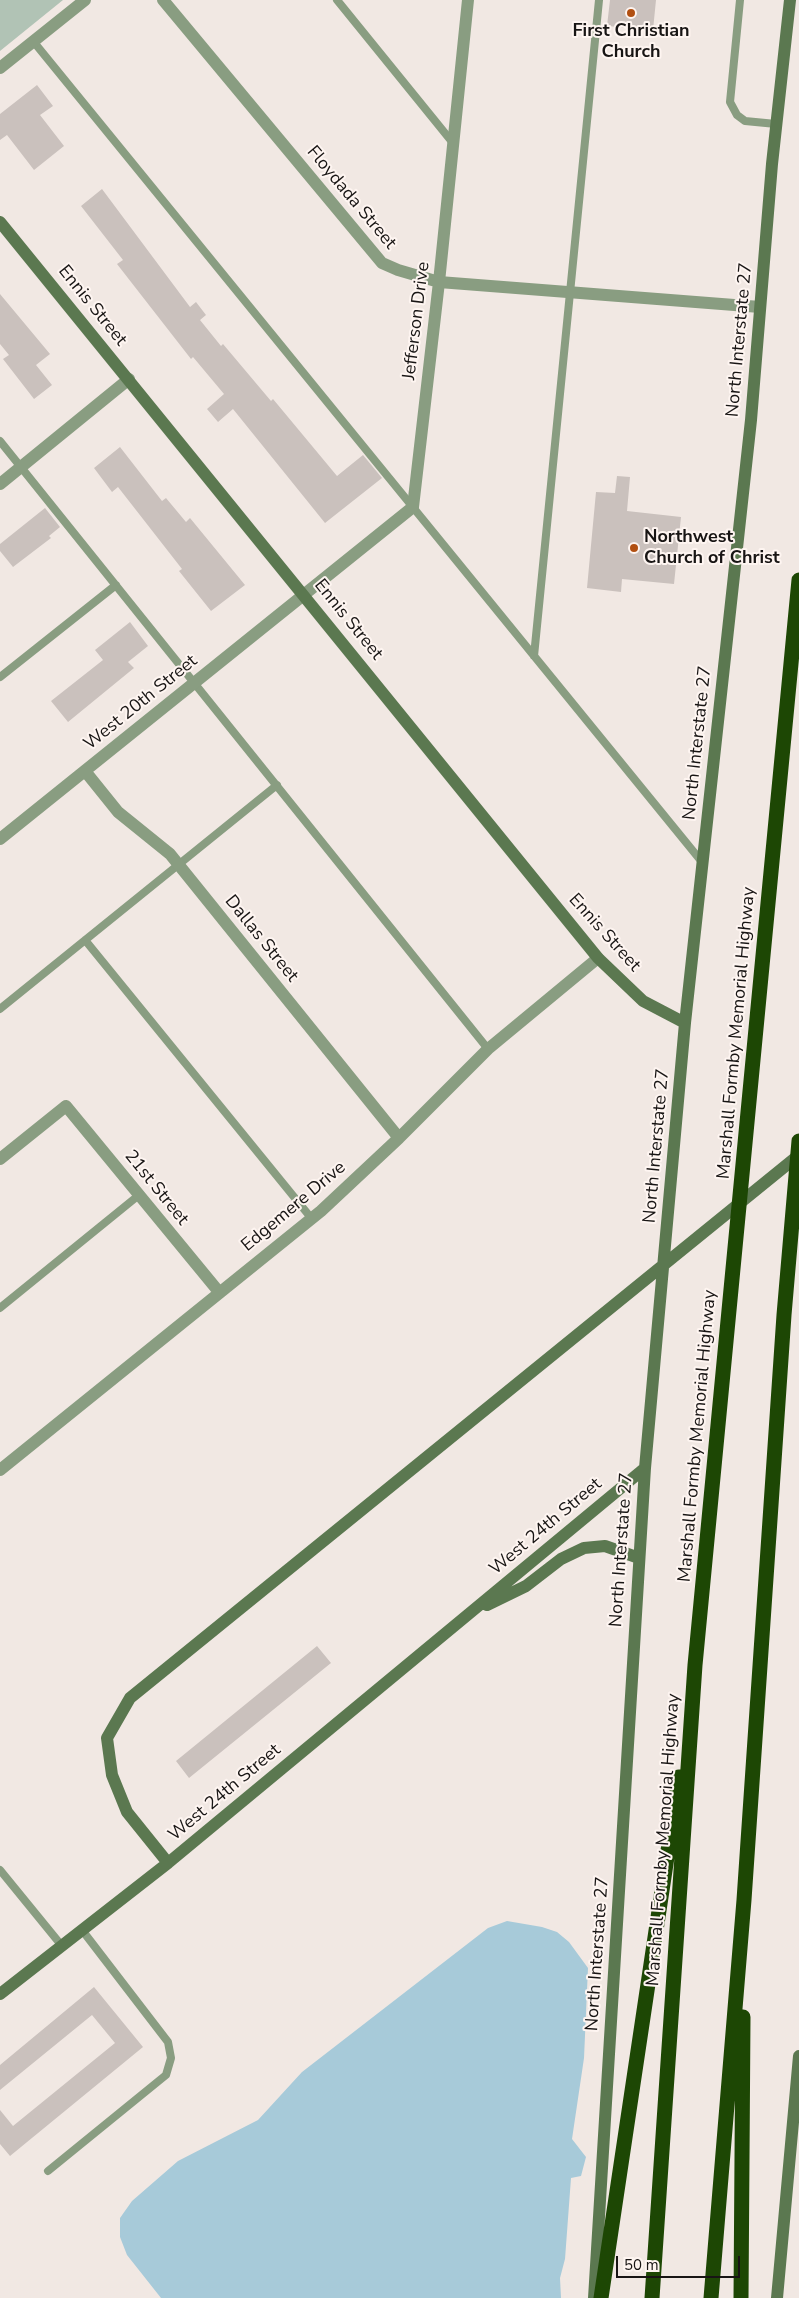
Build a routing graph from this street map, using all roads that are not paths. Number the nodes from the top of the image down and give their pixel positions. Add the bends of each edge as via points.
1 (85, 0) edge
2 (163, 0) edge
3 (337, 0) edge
4 (468, 0) edge
5 (599, 0) edge
6 (740, 0) edge
7 (790, 0) edge
8 (33, 41) junction
9 (0, 68) edge
10 (776, 124) junction
11 (454, 143) junction
12 (0, 222) edge
13 (439, 282) junction
14 (570, 293) junction
15 (760, 307) junction
16 (129, 379) junction
17 (0, 441) edge
18 (21, 467) junction
19 (0, 484) edge
20 (413, 507) junction
21 (799, 580) edge
22 (116, 585) junction
23 (305, 595) junction
24 (534, 656) junction
25 (0, 678) edge
26 (195, 683) junction
27 (85, 771) junction
28 (277, 785) junction
29 (0, 839) edge
30 (702, 862) junction
31 (178, 865) junction
32 (85, 940) junction
33 (598, 958) junction
34 (0, 1009) edge
35 (685, 1023) junction
36 (488, 1049) junction
37 (399, 1138) junction
38 (799, 1141) edge
39 (799, 1155) edge
40 (0, 1159) edge
41 (139, 1196) junction
42 (312, 1219) junction
43 (219, 1292) junction
44 (0, 1308) edge
45 (645, 1468) junction
46 (0, 1470) edge
47 (639, 1558) junction
48 (469, 1613) junction
49 (695, 1665) junction
50 (168, 1863) junction
51 (0, 1870) edge
52 (744, 1900) junction
53 (82, 1930) junction
54 (62, 1946) junction
55 (0, 1994) edge
56 (799, 2056) edge
57 (48, 2171) dead end
58 (594, 2298) edge
59 (601, 2298) edge
60 (652, 2298) edge
61 (711, 2298) edge
62 (741, 2298) edge
63 (777, 2298) edge

1 - 8 street
2 - 13 street, Floydada Street via 382,263
3 - 11 lane
4 - 11 street, Jefferson Drive
5 - 14 lane
6 - 10 lane via 730,102 737,115 745,121
7 - 10 main road, North Interstate 27
8 - 9 street
8 - 20 lane
10 - 15 main road, North Interstate 27
11 - 13 street, Jefferson Drive
12 - 16 main road, Ennis Street
13 - 14 street, Floydada Street
13 - 20 street, Jefferson Drive
14 - 15 street, Floydada Street
14 - 24 lane
15 - 30 main road, North Interstate 27 via 750,430
16 - 18 street
16 - 23 main road, Ennis Street
17 - 18 lane
18 - 19 street
18 - 22 lane
20 - 23 street
20 - 24 lane
21 - 49 highway, Marshall Formby Memorial Highway
22 - 25 lane
22 - 26 lane
23 - 26 street, West 20th Street
23 - 33 main road, Ennis Street
24 - 30 lane
26 - 27 street, West 20th Street
26 - 28 lane
27 - 29 street, West 20th Street
27 - 31 street, Dallas Street via 118,812 170,854
28 - 31 lane
28 - 36 lane
30 - 35 main road, North Interstate 27
31 - 32 lane
31 - 37 street, Dallas Street
32 - 34 lane
32 - 42 lane
33 - 35 main road, Ennis Street via 643,1001
33 - 36 street, Edgemere Drive
35 - 45 main road, North Interstate 27
36 - 37 street, Edgemere Drive
37 - 42 street, Edgemere Drive
38 - 52 highway
39 - 50 main road via 130,1698 107,1738 112,1776 127,1812
40 - 41 street, 21st Street via 66,1106
41 - 43 street, 21st Street
41 - 44 lane
42 - 43 street, Edgemere Drive
43 - 46 street, Edgemere Drive
45 - 47 main road, North Interstate 27
45 - 48 main road, West 24th Street
47 - 48 main road, West 24th Street via 605,1546 584,1548 566,1556 526,1586
47 - 58 main road, North Interstate 27
48 - 50 main road, West 24th Street
49 - 59 highway
49 - 60 highway, Marshall Formby Memorial Highway
50 - 53 main road, West 24th Street
51 - 54 lane
52 - 61 highway
52 - 62 highway
53 - 54 main road, West 24th Street
53 - 57 lane via 168,2042 171,2058 166,2075
54 - 55 main road, West 24th Street
56 - 63 main road

